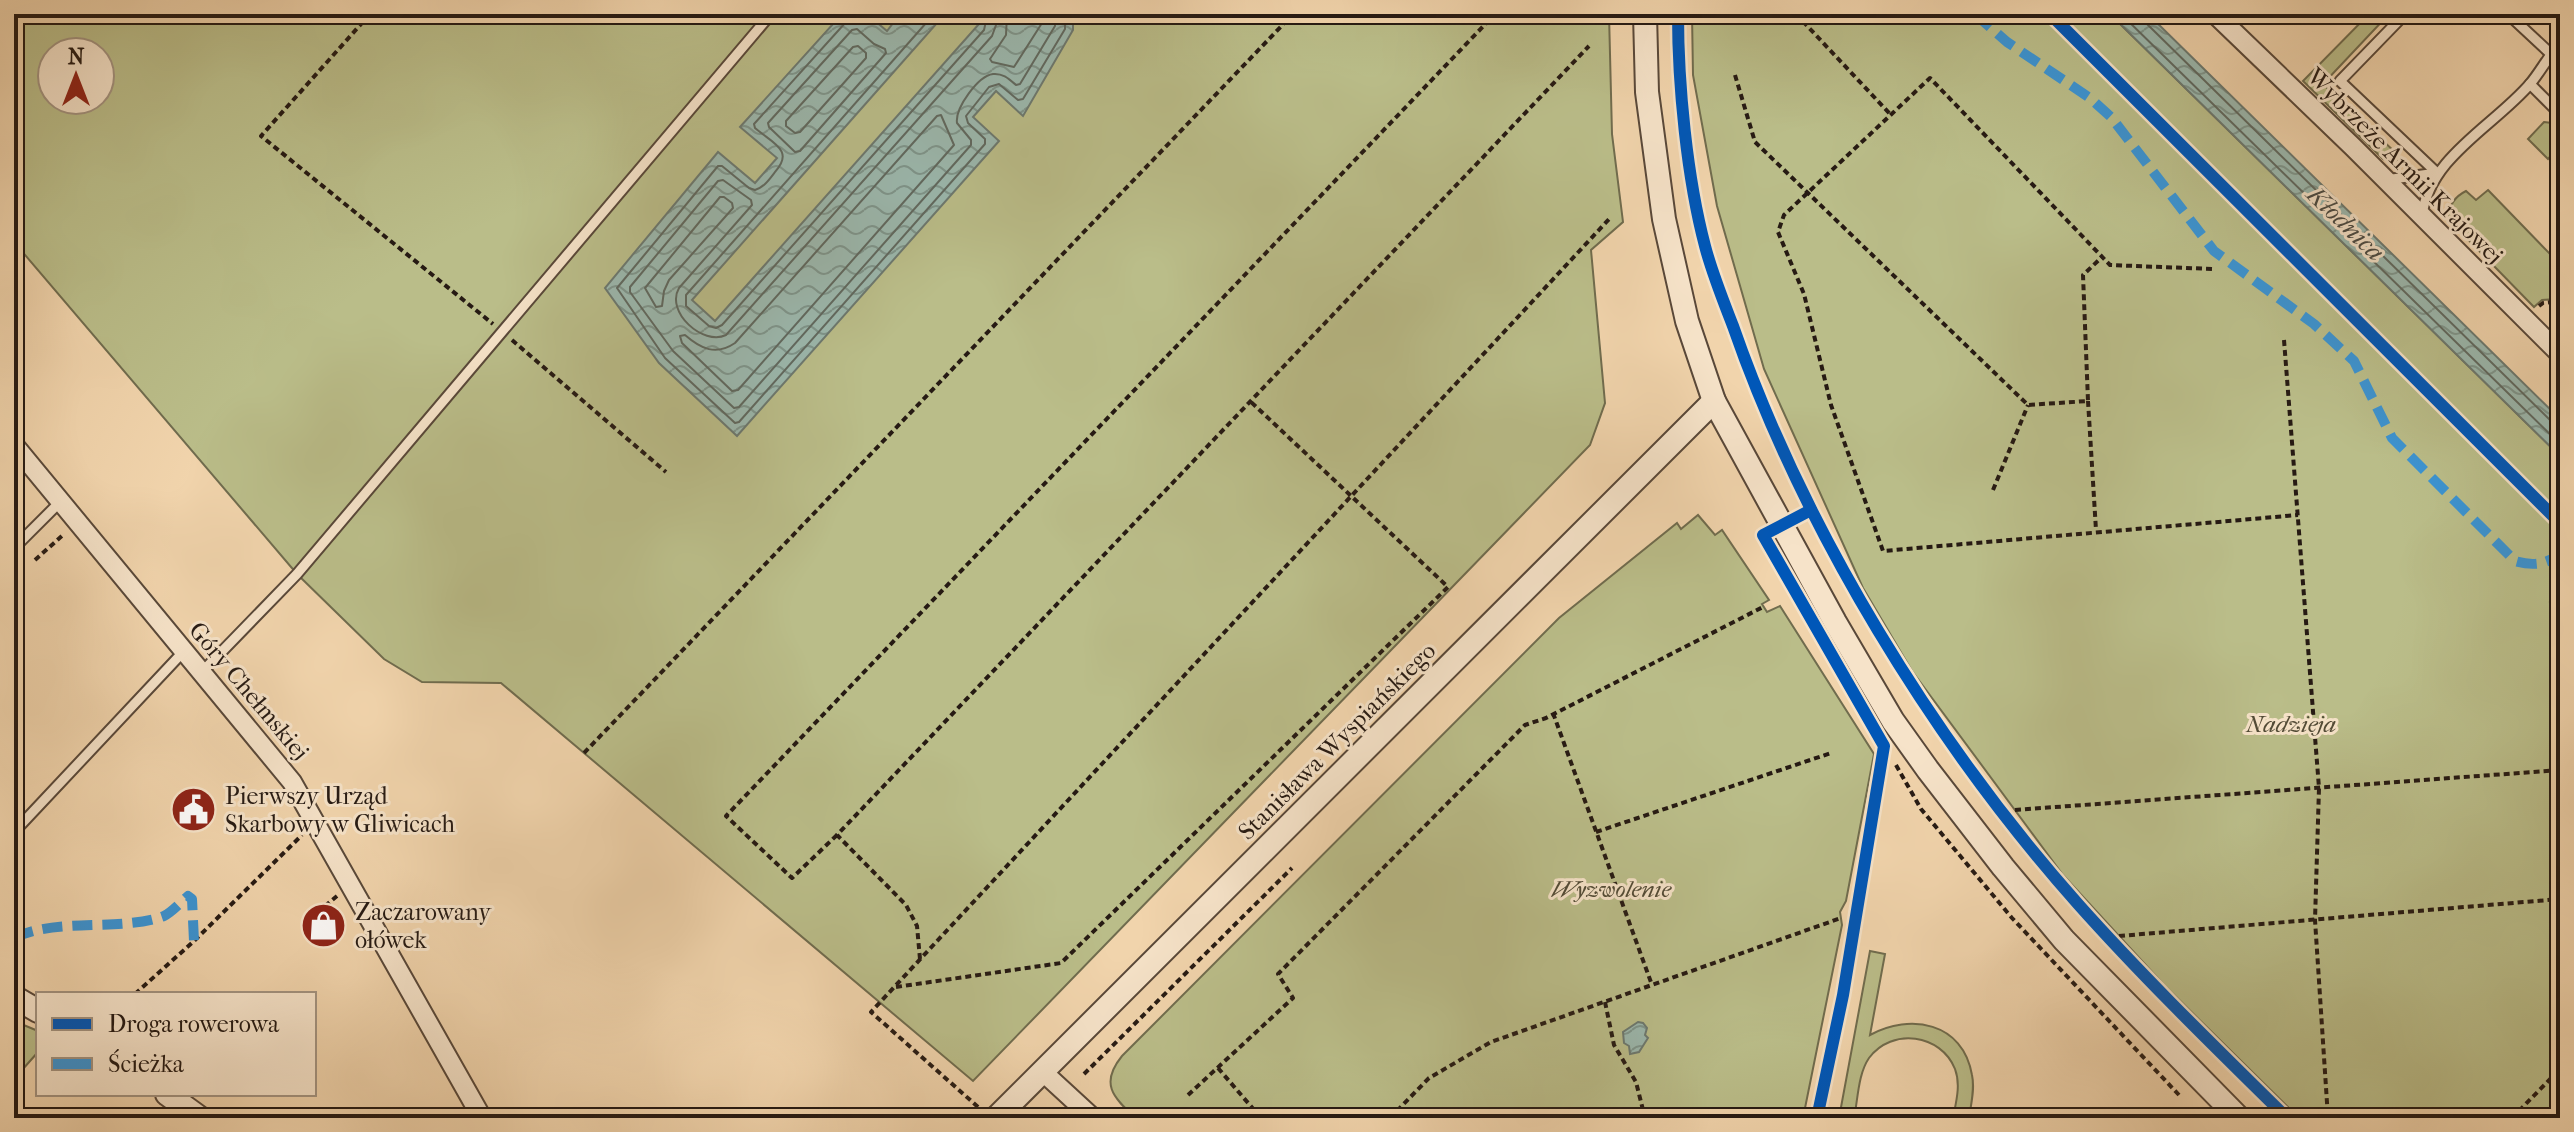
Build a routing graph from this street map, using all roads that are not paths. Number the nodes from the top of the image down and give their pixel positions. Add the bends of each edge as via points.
1 (771, 14) edge
2 (1645, 14) edge
3 (2215, 14) edge
4 (2405, 14) edge
5 (2508, 14) edge
6 (2560, 44) edge
7 (2551, 54) junction
8 (2530, 84) junction
9 (2560, 114) edge
10 (2437, 173) junction
11 (2385, 180) junction
12 (2422, 216) junction
13 (2560, 354) edge
14 (1714, 401) junction
15 (14, 445) edge
16 (61, 501) junction
17 (14, 548) edge
18 (184, 651) junction
19 (202, 672) junction
20 (1884, 746) dead end
21 (14, 832) edge
22 (1843, 995) dead end
23 (14, 997) edge
24 (36, 1010) edge
25 (1043, 1072) junction
26 (170, 1096) edge
27 (990, 1115) edge
28 (200, 1118) edge
29 (482, 1118) edge
30 (1093, 1118) edge
31 (2239, 1118) edge

1 - 19 lane via 297,574
2 - 14 street via 1647,92 1664,219 1687,321
3 - 11 street, Wybrzeże Armii Krajowej
4 - 10 lane via 2340,81
5 - 7 lane
6 - 7 lane
7 - 8 lane
8 - 9 lane
8 - 10 lane
10 - 11 lane
10 - 12 lane
11 - 12 street, Wybrzeże Armii Krajowej
12 - 13 street, Wybrzeże Armii Krajowej
14 - 25 street, Stanisława Wyspiańskiego
14 - 31 street via 1835,622 1928,770 2064,940
15 - 16 street, Góry Chełmskiej
16 - 17 lane
16 - 18 street, Góry Chełmskiej
18 - 19 street, Góry Chełmskiej
18 - 21 lane
19 - 29 street, Góry Chełmskiej via 292,782 315,834
20 - 22 lane
23 - 24 street
25 - 27 street, Stanisława Wyspiańskiego
25 - 30 street
26 - 28 street

